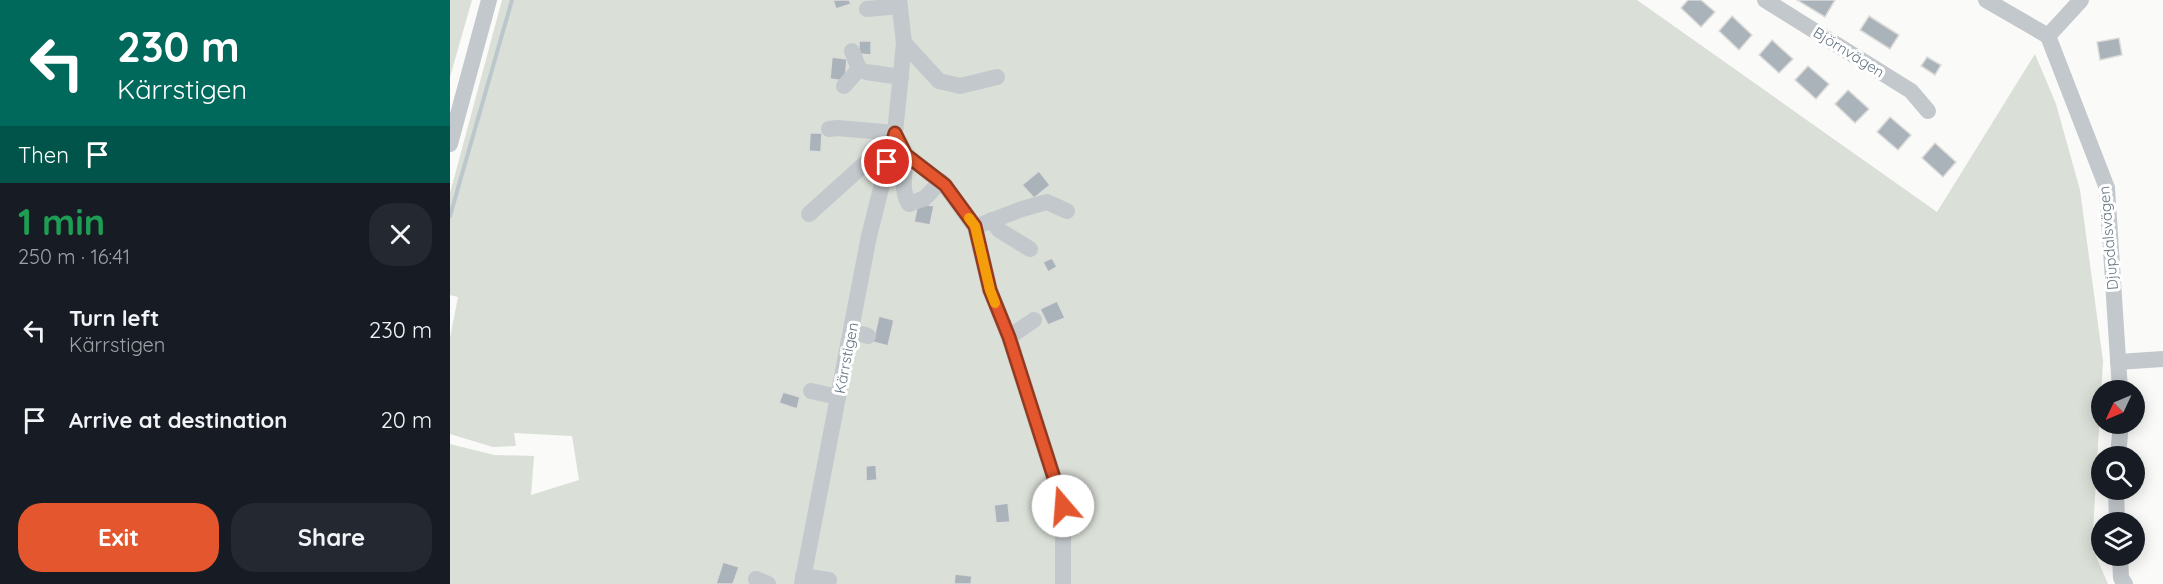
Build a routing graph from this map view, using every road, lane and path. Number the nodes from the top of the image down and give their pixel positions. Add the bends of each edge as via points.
1 (489, 0) edge
2 (1765, 0) edge
3 (1986, 0) edge
4 (2081, 0) edge
5 (899, 3) edge
6 (867, 9) dead end
7 (2049, 36) junction
8 (904, 43) junction
9 (852, 51) dead end
10 (859, 69) junction
11 (901, 77) junction
12 (997, 77) dead end
13 (844, 86) dead end
14 (1928, 111) dead end
15 (829, 129) dead end
16 (895, 133) junction
17 (450, 144) edge
18 (906, 155) junction
19 (887, 162) junction
20 (941, 181) junction
21 (1067, 211) dead end
22 (809, 214) dead end
23 (992, 220) junction
24 (975, 226) junction
25 (1030, 249) dead end
26 (1034, 320) dead end
27 (851, 330) junction
28 (868, 336) dead end
29 (1009, 337) junction
30 (2163, 359) edge
31 (2118, 362) junction
32 (2119, 380) edge
33 (811, 391) dead end
34 (838, 398) junction
35 (2120, 566) edge
36 (803, 580) edge
37 (829, 580) dead end
38 (1060, 583) edge
39 (2125, 584) edge

1 - 17 street
2 - 14 street, Björnvägen via 1911,91
3 - 7 street
4 - 7 street
5 - 6 street
5 - 8 street, Kärrstigen
7 - 31 street, Djupdalsvägen via 2106,188
8 - 11 street, Kärrstigen
8 - 12 street via 939,81 960,86
9 - 10 street
10 - 11 street
10 - 13 street
11 - 16 street, Kärrstigen
15 - 16 street
16 - 18 street
16 - 19 street, Kärrstigen
18 - 20 street
18 - 20 street via 904,188 909,204 925,198
19 - 22 street via 870,159
19 - 27 street, Kärrstigen
20 - 24 street
21 - 23 street via 1047,202
23 - 24 street
23 - 25 street via 999,230
24 - 29 street via 990,290
26 - 29 street
27 - 28 street
27 - 34 street, Kärrstigen
29 - 38 street via 1063,506
30 - 31 street
31 - 32 street, Djupdalsvägen
33 - 34 street
34 - 36 street, Kärrstigen
35 - 39 street
36 - 37 street

